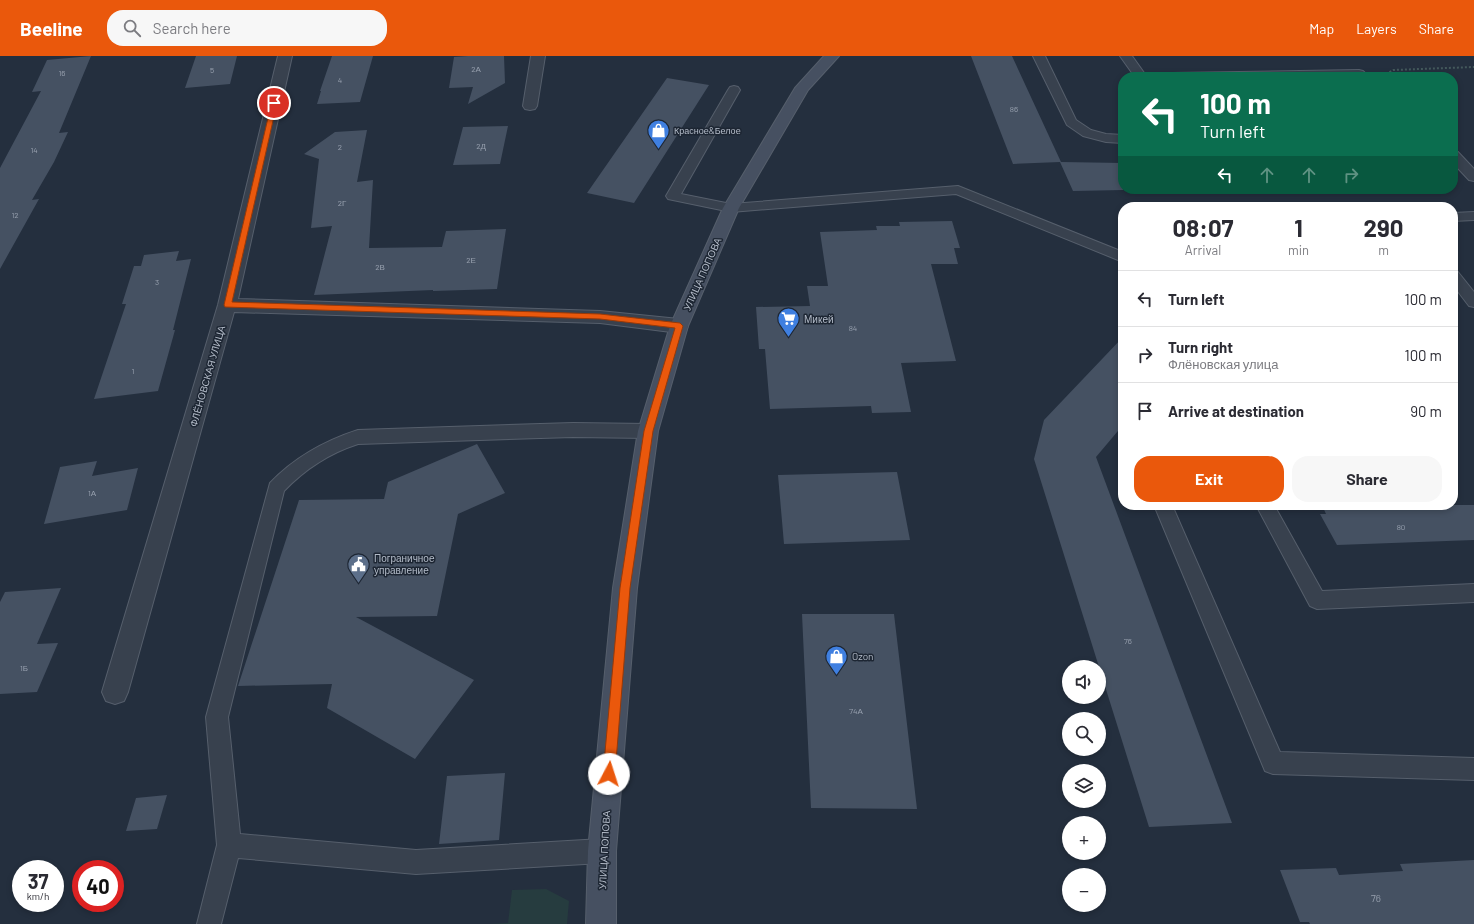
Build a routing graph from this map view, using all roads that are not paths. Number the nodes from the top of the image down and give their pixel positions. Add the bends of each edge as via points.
1 (285, 56) edge
2 (538, 56) edge
3 (832, 56) edge
4 (1039, 56) edge
5 (1126, 56) edge
6 (1137, 72) edge
7 (734, 90) dead end
8 (530, 106) dead end
9 (1118, 139) edge
10 (1458, 160) edge
11 (1474, 177) edge
12 (731, 208) junction
13 (1474, 216) edge
14 (1458, 217) edge
15 (1118, 255) edge
16 (1458, 281) edge
17 (1474, 302) edge
18 (228, 305) junction
19 (680, 326) junction
20 (648, 431) junction
21 (1165, 510) edge
22 (1268, 510) edge
23 (1474, 593) edge
24 (115, 692) dead end
25 (1474, 769) edge
26 (229, 845) junction
27 (602, 851) junction
28 (208, 924) edge
29 (601, 924) edge

1 - 18 street, ФЛЁНОВСКАЯ УЛИЦА
2 - 8 street
3 - 12 street, УЛИЦА ПОПОВА via 802,88
4 - 9 lane via 1071,122 1087,133
5 - 6 lane
7 - 12 lane via 673,196
10 - 11 lane
12 - 15 lane via 958,190
12 - 19 street, УЛИЦА ПОПОВА
13 - 14 lane
16 - 17 lane
18 - 19 street via 600,317
18 - 24 street, ФЛЁНОВСКАЯ УЛИЦА
19 - 20 street, УЛИЦА ПОПОВА
20 - 26 lane via 573,430 358,437 335,444 288,474 276,488 217,717
20 - 27 street, УЛИЦА ПОПОВА via 625,588
21 - 25 lane via 1273,763
22 - 23 lane via 1317,600
26 - 27 lane via 416,862
26 - 28 lane
27 - 29 street, УЛИЦА ПОПОВА

